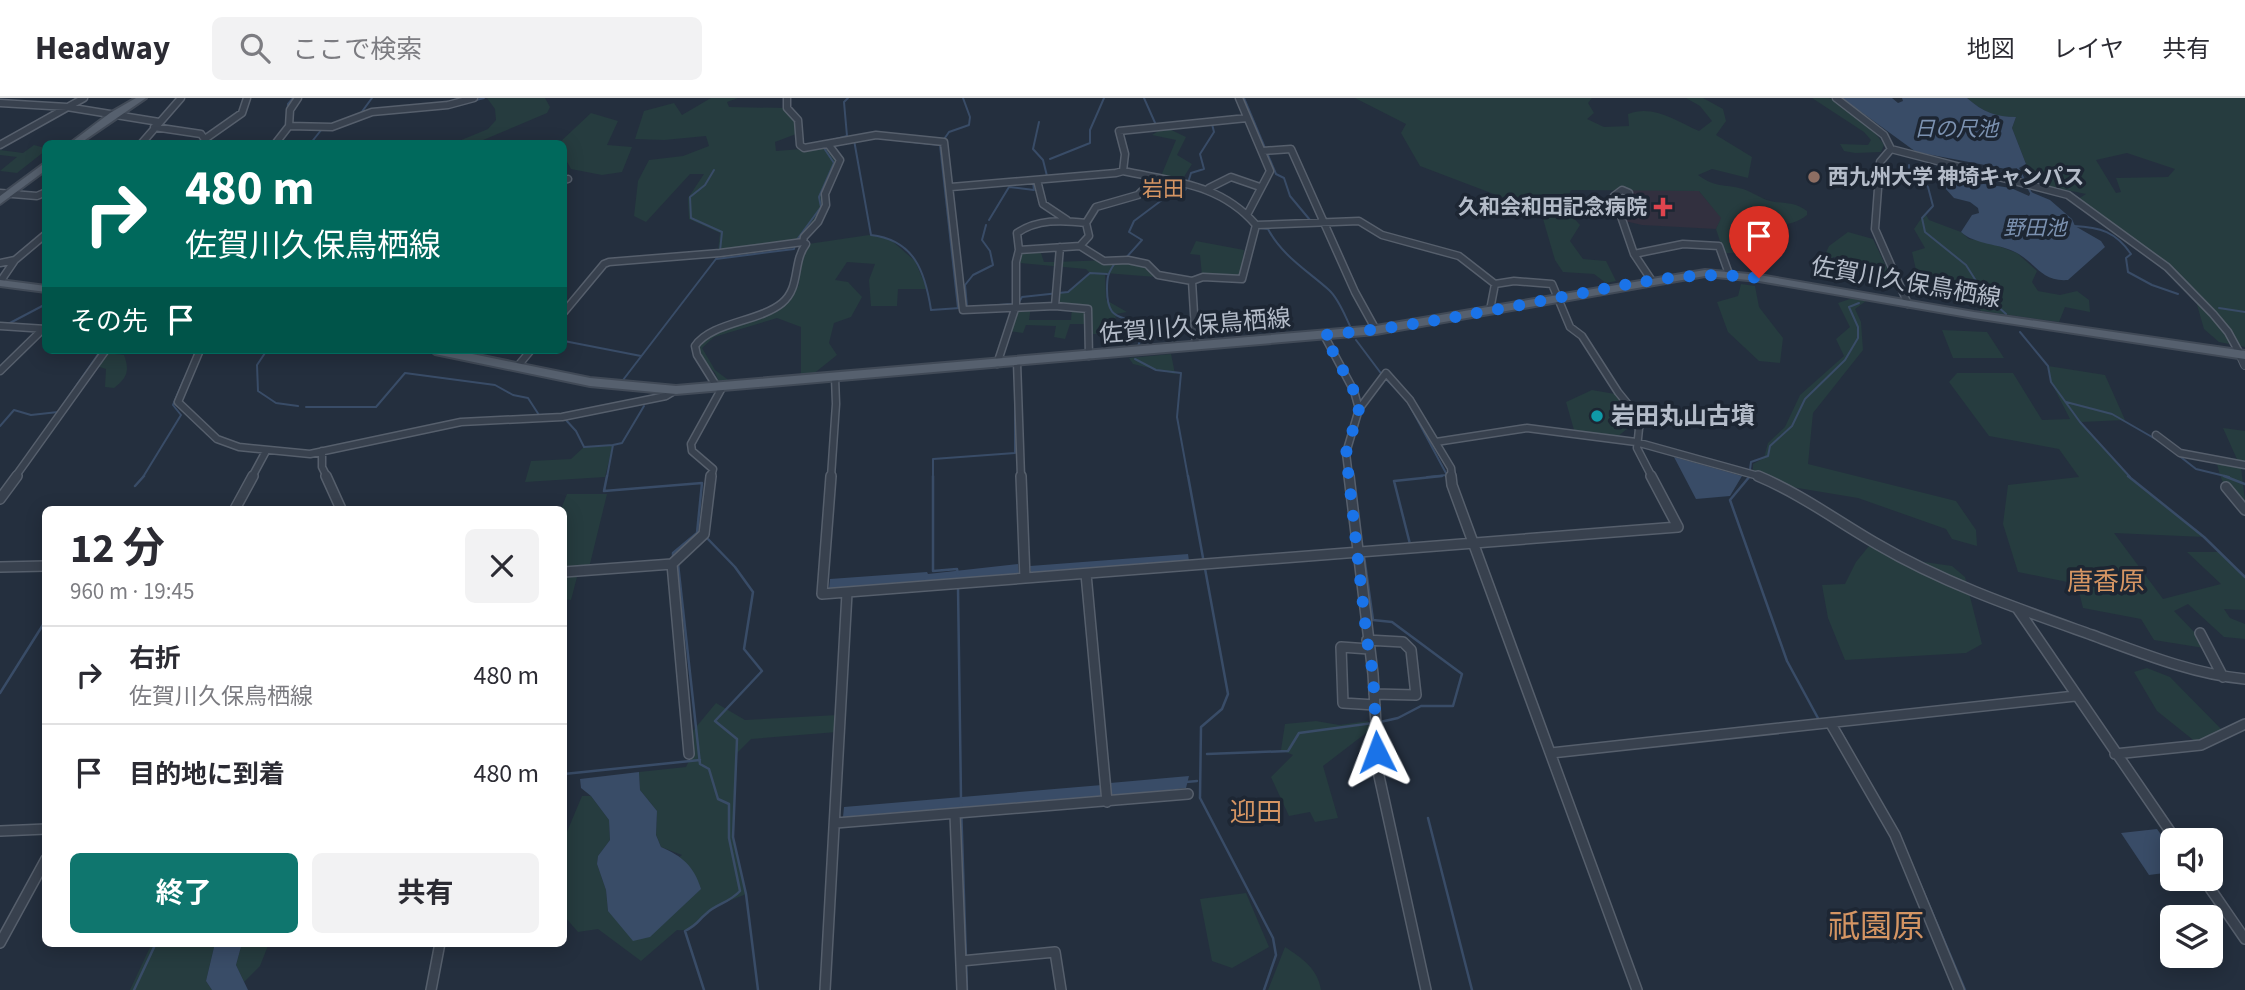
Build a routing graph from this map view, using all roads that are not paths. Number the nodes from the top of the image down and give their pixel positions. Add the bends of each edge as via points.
1 (84, 98) edge
2 (142, 98) edge
3 (181, 98) edge
4 (247, 98) edge
5 (298, 98) edge
6 (474, 98) edge
7 (788, 98) edge
8 (1239, 98) edge
9 (1836, 98) edge
10 (0, 103) edge
11 (67, 107) junction
12 (113, 115) junction
13 (1247, 118) junction
14 (157, 126) junction
15 (289, 126) junction
16 (79, 140) edge
17 (145, 140) edge
18 (205, 140) edge
19 (207, 140) edge
20 (278, 140) edge
21 (0, 145) edge
22 (828, 145) junction
23 (1891, 149) junction
24 (1266, 151) junction
25 (42, 168) edge
26 (1123, 171) junction
27 (1154, 179) junction
28 (1037, 180) junction
29 (951, 187) junction
30 (1261, 187) junction
31 (1209, 188) junction
32 (1629, 193) dead end
33 (4, 194) edge
34 (42, 194) edge
35 (0, 201) edge
36 (1248, 213) junction
37 (1067, 220) junction
38 (1086, 222) junction
39 (1324, 223) junction
40 (1259, 225) junction
41 (42, 237) edge
42 (803, 242) junction
43 (1080, 246) junction
44 (1060, 247) junction
45 (1019, 250) junction
46 (1634, 254) junction
47 (15, 260) junction
48 (0, 263) edge
49 (1729, 274) junction
50 (1192, 281) junction
51 (1652, 281) junction
52 (0, 282) edge
53 (1495, 284) junction
54 (42, 288) edge
55 (1560, 298) junction
56 (1908, 304) junction
57 (1013, 306) junction
58 (1055, 306) junction
59 (567, 308) edge
60 (1490, 310) junction
61 (4, 327) edge
62 (42, 329) edge
63 (1376, 330) junction
64 (42, 331) edge
65 (1324, 335) junction
66 (1196, 346) junction
67 (103, 354) edge
68 (198, 354) edge
69 (454, 354) edge
70 (528, 354) edge
71 (1089, 356) junction
72 (2243, 358) edge
73 (1017, 362) junction
74 (997, 364) junction
75 (517, 367) junction
76 (0, 371) edge
77 (835, 377) junction
78 (720, 387) junction
79 (676, 390) junction
80 (1359, 409) junction
81 (2156, 435) dead end
82 (1436, 442) junction
83 (1636, 442) junction
84 (266, 451) junction
85 (323, 451) junction
86 (2245, 465) edge
87 (2226, 487) dead end
88 (0, 499) edge
89 (236, 506) edge
90 (340, 506) edge
91 (2245, 510) edge
92 (1473, 545) junction
93 (1363, 553) junction
94 (674, 561) junction
95 (42, 566) edge
96 (0, 567) edge
97 (567, 572) edge
98 (1086, 573) junction
99 (1025, 578) junction
100 (847, 593) junction
101 (2017, 608) junction
102 (2200, 633) dead end
103 (1368, 645) junction
104 (2223, 677) junction
105 (2245, 679) edge
106 (1374, 694) junction
107 (2075, 696) junction
108 (1375, 705) junction
109 (1830, 724) junction
110 (2245, 724) edge
111 (1551, 753) junction
112 (688, 754) dead end
113 (2115, 754) junction
114 (1188, 794) dead end
115 (1107, 802) junction
116 (960, 814) junction
117 (836, 823) junction
118 (42, 828) edge
119 (2167, 828) edge
120 (0, 831) edge
121 (42, 866) edge
122 (2212, 891) edge
123 (2245, 939) edge
124 (0, 943) edge
125 (439, 947) edge
126 (966, 960) junction
127 (431, 990) edge
128 (825, 990) edge
129 (962, 990) edge
130 (1061, 990) edge
131 (1426, 990) edge
132 (1637, 990) edge
133 (1959, 990) edge

1 - 11 street
2 - 12 main road
3 - 14 street
4 - 19 street via 242,113
5 - 15 street via 290,110
6 - 15 street via 372,112 332,127
7 - 22 street via 787,108 798,120 800,145
8 - 13 street
9 - 23 street via 1884,135
10 - 11 street
11 - 12 street
11 - 21 street
12 - 14 street
12 - 16 main road
13 - 24 street
13 - 26 street via 1119,131 1125,154
14 - 17 street
14 - 18 street via 193,131
15 - 20 street
22 - 29 street via 876,135 942,142
22 - 42 street via 840,160 825,194 826,205
23 - 56 street via 1880,162 1874,229
23 - 72 street via 2068,195 2167,267 2213,314
24 - 30 street via 1270,171
24 - 39 street via 1291,149
25 - 33 main road
26 - 27 street
26 - 28 street
27 - 31 street
27 - 38 street via 1126,201 1096,207
28 - 29 street
28 - 37 street via 1038,198 1049,211
29 - 57 street via 963,308
30 - 31 street via 1231,177
30 - 36 street
31 - 36 street
32 - 46 street via 1622,190 1614,196
33 - 34 street
33 - 35 main road
36 - 40 street
37 - 38 street
37 - 45 street via 1026,225 1017,233
38 - 43 street via 1089,236
39 - 40 street
39 - 53 street via 1359,221 1382,235 1459,256
39 - 63 street
40 - 50 street via 1248,248 1242,279 1203,277
41 - 47 street
42 - 59 street via 609,262
42 - 78 street via 806,244 795,261 798,281 775,308 698,340 695,356
43 - 44 street
43 - 50 street via 1104,261 1125,259 1147,264 1158,275
44 - 45 street
44 - 58 street
45 - 57 street
46 - 49 street via 1683,244 1719,246
46 - 51 street
47 - 48 street
47 - 52 street
49 - 51 main road, 佐賀川久保鳥栖線
49 - 56 main road, 佐賀川久保鳥栖線
50 - 66 street
51 - 55 main road, 佐賀川久保鳥栖線
52 - 54 main road
53 - 55 street via 1552,284
53 - 60 street
55 - 60 main road, 佐賀川久保鳥栖線
55 - 83 street via 1570,327 1582,336 1640,419
56 - 72 main road, 佐賀川久保鳥栖線
57 - 58 street
57 - 74 street
58 - 71 street via 1088,309
60 - 63 main road, 佐賀川久保鳥栖線
61 - 62 street
63 - 65 main road, 佐賀川久保鳥栖線
64 - 76 street
65 - 66 main road, 佐賀川久保鳥栖線
65 - 80 street
66 - 71 main road, 佐賀川久保鳥栖線
67 - 88 street
68 - 84 street via 178,402 217,439
69 - 75 main road, 佐賀川久保鳥栖線
70 - 75 street
71 - 73 main road, 佐賀川久保鳥栖線
73 - 74 main road, 佐賀川久保鳥栖線
73 - 99 street
74 - 77 main road, 佐賀川久保鳥栖線
75 - 79 main road, 佐賀川久保鳥栖線 via 590,382
77 - 78 main road, 佐賀川久保鳥栖線
77 - 100 street via 822,594
78 - 79 main road, 佐賀川久保鳥栖線
78 - 94 street via 691,444 692,451 713,469 704,534
79 - 85 street via 666,396 562,417 461,422
80 - 82 street via 1386,373 1410,400
80 - 93 street via 1346,453
81 - 86 street via 2180,453
82 - 83 street via 1527,428
82 - 92 street via 1451,468 1452,485
83 - 92 street via 1678,527
83 - 101 street via 1751,473 1790,489 1878,545 1971,593
84 - 85 street
84 - 89 street
85 - 90 street via 322,467
87 - 91 street
92 - 93 street
92 - 111 street
93 - 98 street
93 - 103 street
94 - 97 street
94 - 112 street
95 - 96 street
98 - 99 street
98 - 115 street
99 - 100 street
100 - 117 street
101 - 104 street
101 - 107 street
102 - 104 street
103 - 106 street
103 - 106 street via 1403,642 1411,650 1416,695
103 - 108 street via 1341,647 1343,703
104 - 105 street
106 - 108 street
107 - 109 street
107 - 113 street
108 - 131 street via 1381,787
109 - 111 street
109 - 133 street via 1895,835
110 - 113 street via 2201,745
111 - 132 street
113 - 119 street
114 - 115 street
115 - 116 street
116 - 117 street
116 - 126 street
117 - 128 street
118 - 120 street
121 - 124 street
122 - 123 street
125 - 127 street
126 - 129 street
126 - 130 street via 1055,952

